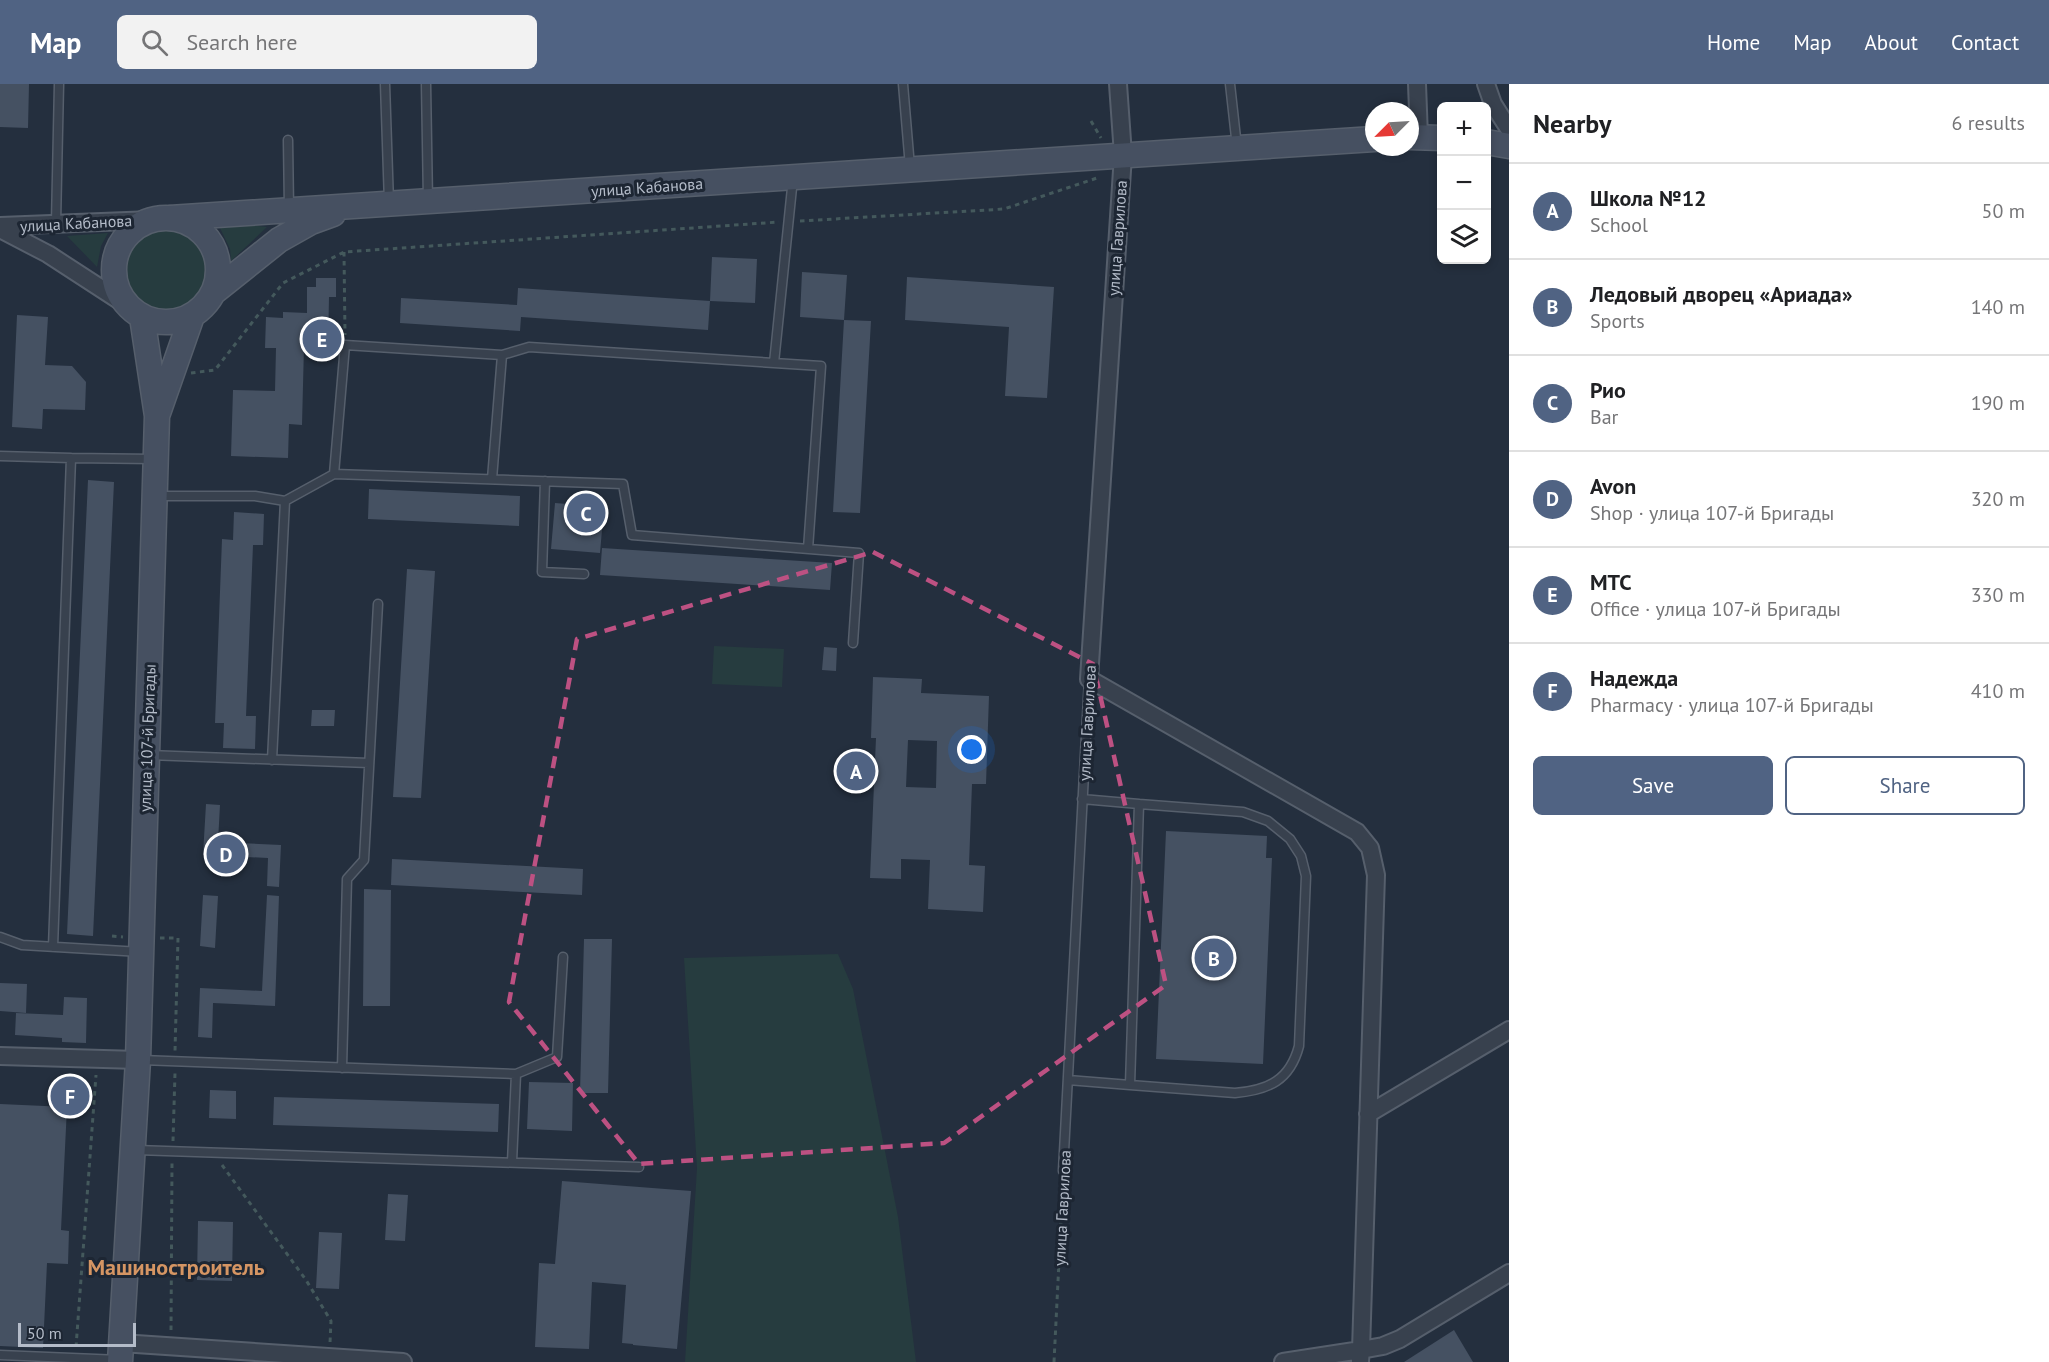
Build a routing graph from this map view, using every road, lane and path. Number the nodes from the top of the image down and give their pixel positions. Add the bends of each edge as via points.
1 (59, 84) edge
2 (385, 84) edge
3 (426, 84) edge
4 (903, 84) edge
5 (1118, 84) edge
6 (1230, 84) edge
7 (1418, 84) edge
8 (1486, 84) edge
9 (1091, 121) dead end
10 (1509, 129) edge
11 (1423, 137) edge
12 (288, 140) dead end
13 (1365, 140) edge
14 (1491, 143) edge
15 (1509, 146) edge
16 (1237, 147) junction
17 (1115, 156) junction
18 (910, 169) junction
19 (793, 177) junction
20 (428, 201) junction
21 (388, 204) junction
22 (355, 206) junction
23 (289, 210) junction
24 (161, 219) junction
25 (788, 221) junction
26 (56, 223) junction
27 (0, 228) edge
28 (344, 252) junction
29 (214, 292) junction
30 (135, 312) junction
31 (192, 316) junction
32 (345, 345) junction
33 (502, 355) junction
34 (774, 363) junction
35 (187, 373) dead end
36 (157, 416) junction
37 (0, 456) edge
38 (71, 458) junction
39 (155, 459) junction
40 (334, 474) junction
41 (492, 479) junction
42 (545, 481) junction
43 (154, 496) junction
44 (285, 501) junction
45 (808, 549) junction
46 (584, 574) dead end
47 (378, 604) dead end
48 (853, 643) dead end
49 (1089, 679) junction
50 (147, 755) junction
51 (272, 760) junction
52 (369, 763) junction
53 (1082, 799) junction
54 (1139, 804) junction
55 (112, 936) dead end
56 (0, 937) edge
57 (141, 945) junction
58 (53, 947) junction
59 (563, 957) dead end
60 (1509, 1030) edge
61 (0, 1056) edge
62 (97, 1058) junction
63 (138, 1059) junction
64 (175, 1062) junction
65 (342, 1068) junction
66 (516, 1074) junction
67 (1068, 1080) junction
68 (1130, 1085) junction
69 (1368, 1114) junction
70 (132, 1150) junction
71 (172, 1151) junction
72 (211, 1152) junction
73 (512, 1162) junction
74 (639, 1167) dead end
75 (1063, 1171) joint
76 (1509, 1273) edge
77 (171, 1346) junction
78 (0, 1355) edge
79 (120, 1355) edge
80 (241, 1356) edge
81 (1361, 1356) edge
82 (330, 1357) junction
83 (76, 1358) junction
84 (403, 1362) edge
85 (1054, 1362) edge
86 (1283, 1362) edge

1 - 26 lane
2 - 21 lane
3 - 20 lane
4 - 18 lane
5 - 17 street, улица Гаврилова
6 - 16 lane
7 - 11 street
8 - 10 street
9 - 17 path
12 - 23 lane
13 - 16 main road, улица Кабанова
14 - 15 main road
16 - 17 main road, улица Кабанова
17 - 18 main road, улица Кабанова
17 - 25 path via 1107,175 1004,209
17 - 49 street, улица Гаврилова
18 - 19 main road, улица Кабанова
19 - 20 main road, улица Кабанова
19 - 25 lane
20 - 21 main road, улица Кабанова
21 - 22 main road, улица Кабанова
22 - 23 main road, улица Кабанова
22 - 29 main road via 311,222 279,240
23 - 24 main road, улица Кабанова
24 - 26 street, улица Кабанова
24 - 29 main road via 194,226 211,244 218,259 219,276
24 - 30 main road via 136,227 123,240 116,256 114,274 118,291
25 - 28 path
25 - 34 lane
26 - 27 street, улица Кабанова
27 - 30 street via 48,254
28 - 32 path
28 - 35 path via 283,283 215,370
29 - 31 main road
30 - 31 main road via 159,323
30 - 36 main road
31 - 36 main road
32 - 33 lane
32 - 40 lane
33 - 34 lane via 529,347
33 - 41 lane
34 - 45 lane via 821,366
36 - 39 main road, улица 107-й Бригады
37 - 38 lane
38 - 39 lane
38 - 58 lane
39 - 43 main road, улица 107-й Бригады
40 - 41 lane
40 - 44 lane
41 - 42 lane
42 - 45 lane via 623,484 632,535
42 - 46 lane via 542,572
43 - 44 lane via 255,496
43 - 50 main road, улица 107-й Бригады
44 - 51 lane
45 - 48 lane via 859,553
47 - 52 lane
49 - 53 lane, улица Гаврилова
49 - 69 street via 1357,832 1370,848 1376,875
50 - 51 lane
50 - 57 main road, улица 107-й Бригады
51 - 52 lane
52 - 65 lane via 364,860 348,879
53 - 54 lane
53 - 67 lane, улица Гаврилова
54 - 68 lane
54 - 68 lane via 1243,812 1268,821 1290,839 1301,856 1306,876 1299,1046 1294,1063 1268,1087 1252,1092
55 - 57 path
56 - 58 lane via 22,945
57 - 58 lane
57 - 63 main road, улица 107-й Бригады
57 - 64 path via 178,939
59 - 66 lane via 557,1057
60 - 69 street
61 - 62 street
62 - 63 street
62 - 83 path
63 - 64 lane
63 - 70 main road, улица 107-й Бригады
64 - 65 lane
64 - 71 path
65 - 66 lane
66 - 73 lane
67 - 68 lane
67 - 75 lane, улица Гаврилова
69 - 81 street
70 - 71 lane
70 - 79 main road, улица 107-й Бригады
71 - 72 lane
71 - 77 path
72 - 73 lane
72 - 82 path via 306,1280 331,1321
73 - 74 lane
75 - 85 path, улица Гаврилова
76 - 81 street via 1400,1339
77 - 79 street
77 - 80 street
78 - 83 lane
79 - 83 lane
80 - 82 street
81 - 86 street
82 - 84 street

